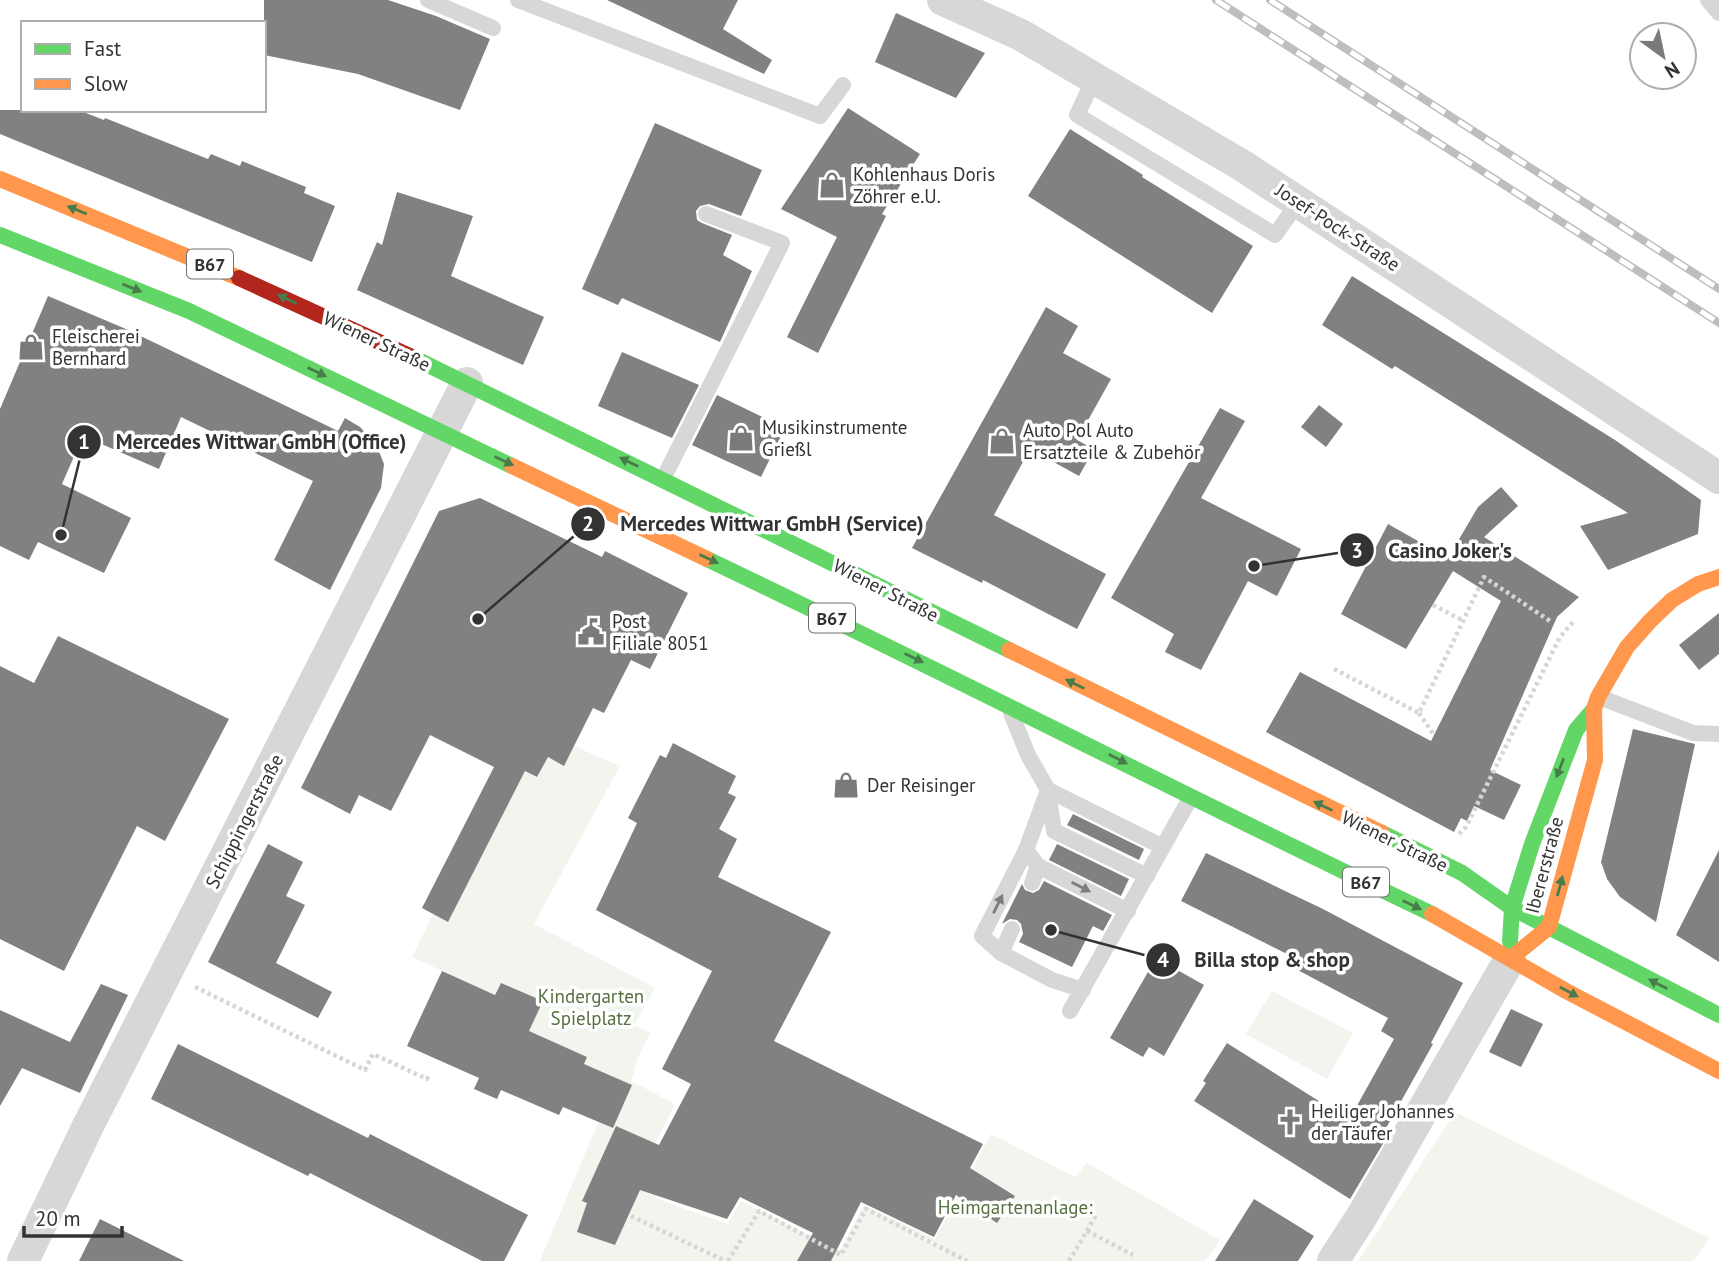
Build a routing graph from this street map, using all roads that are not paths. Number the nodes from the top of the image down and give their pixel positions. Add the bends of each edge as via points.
1 (428, 0) edge
2 (518, 0) edge
3 (943, 0) edge
4 (1708, 0) edge
5 (1719, 13) edge
6 (493, 28) dead end
7 (1094, 79) junction
8 (843, 85) dead end
9 (0, 178) edge
10 (1298, 201) junction
11 (706, 214) dead end
12 (0, 235) edge
13 (467, 383) junction
14 (442, 432) junction
15 (1719, 478) edge
16 (663, 479) junction
17 (1719, 577) edge
18 (1596, 703) junction
19 (1007, 704) junction
20 (1719, 734) edge
21 (1048, 790) junction
22 (1191, 796) junction
23 (1163, 847) junction
24 (1026, 850) junction
25 (1038, 866) junction
26 (1147, 876) junction
27 (1032, 883) dead end
28 (1512, 908) junction
29 (1128, 911) junction
30 (1549, 927) junction
31 (1012, 929) dead end
32 (1001, 953) junction
33 (1510, 959) junction
34 (1083, 990) junction
35 (1070, 1011) dead end
36 (1719, 1015) edge
37 (1719, 1071) edge
38 (23, 1261) edge
39 (1333, 1261) edge

1 - 6 lane
2 - 8 lane via 820,116
3 - 7 street, Josef-Pock-Straße via 1021,35
4 - 5 lane
7 - 10 street, Josef-Pock-Straße
7 - 10 lane via 1077,115 1275,235
13 -> 9 main road, Wiener Straße / B67 via 218,268
10 - 15 street, Josef-Pock-Straße
11 - 16 lane via 782,243
12 -> 14 main road, B67 via 189,311
13 - 14 street, Schippingerstraße
16 -> 13 main road, Wiener Straße / B67
14 -> 19 main road, B67
14 - 38 street, Schippingerstraße
28 -> 16 main road, Wiener Straße / B67 via 1462,873
17 - 18 main road, Ibererstraße via 1672,600 1650,621 1627,647
18 - 20 lane via 1693,733
18 -> 28 main road, Ibererstraße via 1576,730
30 -> 18 main road, Ibererstraße via 1595,760
19 - 21 lane
19 -> 22 main road, B67
21 - 23 lane
21 - 24 lane
21 - 26 lane via 1054,831
22 - 23 lane
22 -> 33 main road, B67 via 1425,911
23 - 26 lane
24 - 25 lane
32 -> 24 lane via 982,936
25 - 27 lane
25 -> 29 lane
26 - 29 lane
28 - 30 main road, Wiener Straße / B67
28 - 33 main road, Ibererstraße
29 - 34 lane
30 - 33 main road, Ibererstraße
36 -> 30 main road, Wiener Straße / B67
31 - 32 lane
32 - 34 lane via 1052,980
33 -> 37 main road, B67
33 - 39 street
34 - 35 lane

